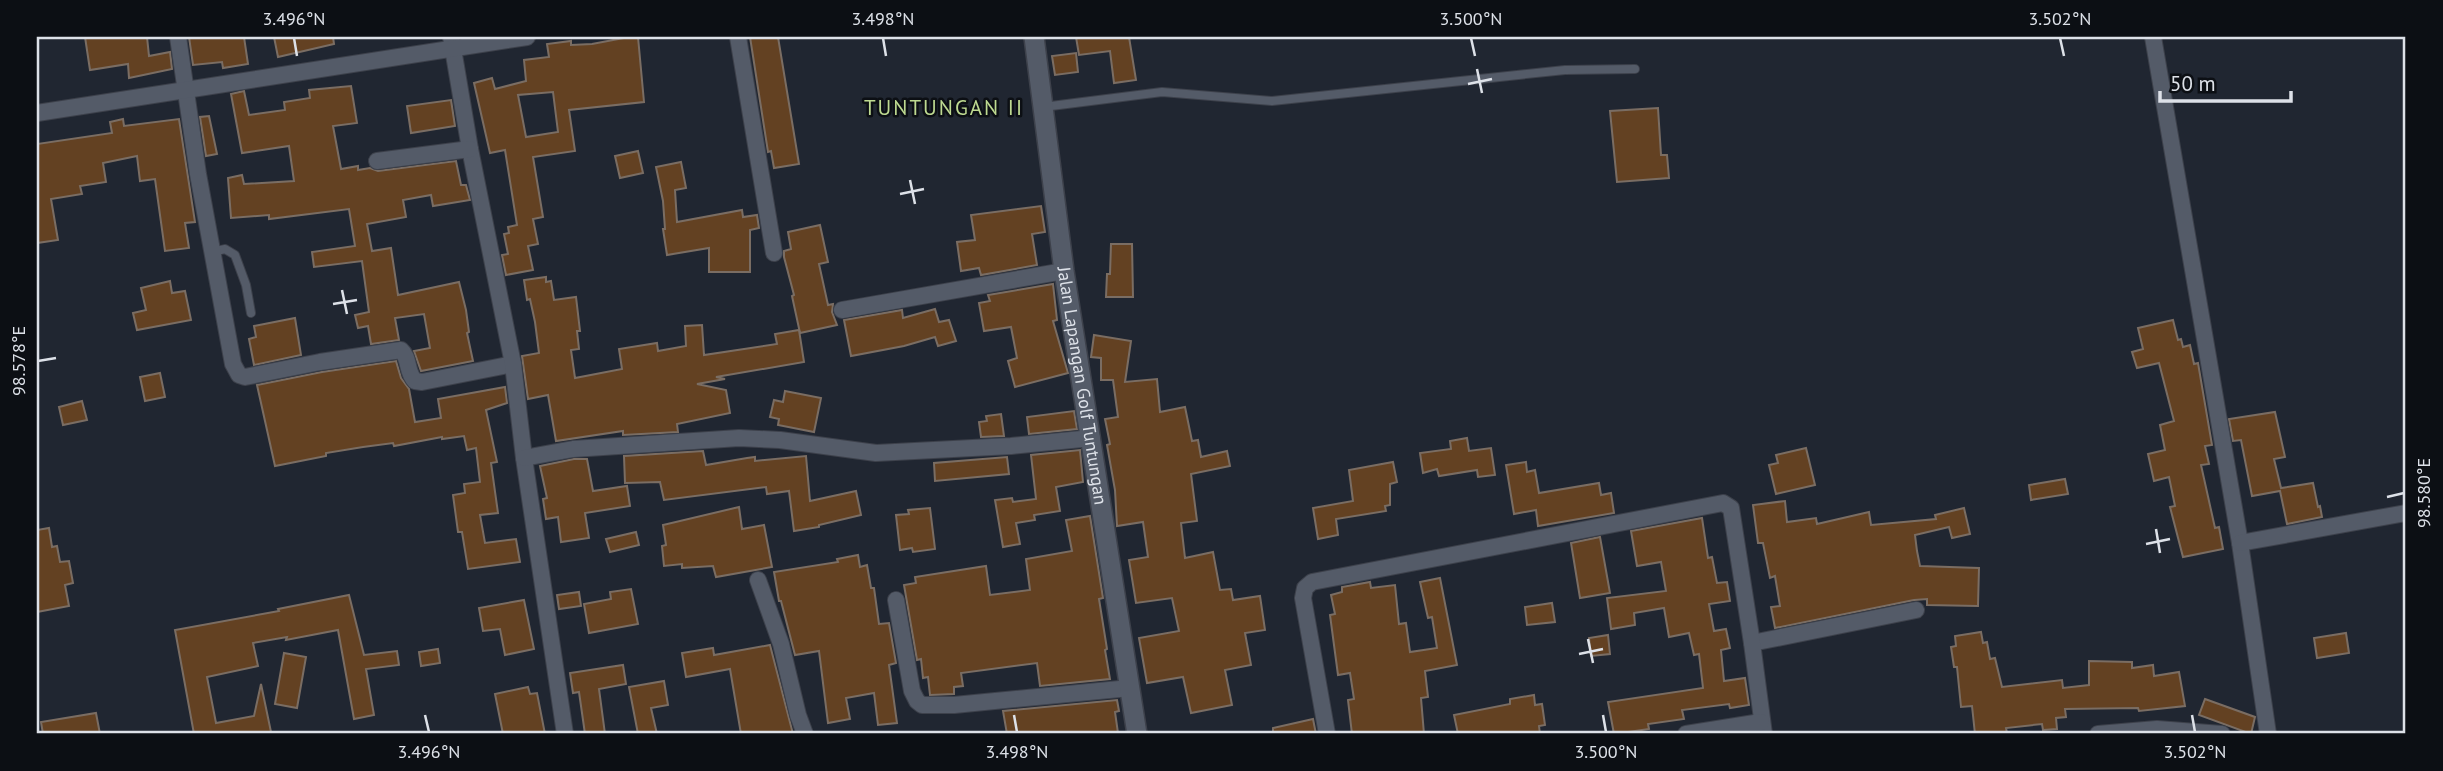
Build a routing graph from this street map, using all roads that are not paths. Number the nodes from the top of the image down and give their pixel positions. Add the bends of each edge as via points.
1 (178, 37) edge
2 (527, 37) edge
3 (738, 37) edge
4 (1034, 37) edge
5 (2153, 37) edge
6 (452, 42) edge
7 (1635, 69) dead end
8 (186, 89) junction
9 (1043, 107) junction
10 (37, 113) edge
11 (470, 149) junction
12 (377, 161) dead end
13 (212, 252) junction
14 (774, 253) dead end
15 (1064, 271) junction
16 (842, 310) dead end
17 (251, 313) dead end
18 (513, 364) junction
19 (1091, 438) junction
20 (524, 458) junction
21 (2406, 513) edge
22 (2240, 543) junction
23 (758, 580) dead end
24 (896, 600) dead end
25 (1916, 610) dead end
26 (1752, 643) junction
27 (1130, 688) junction
28 (1762, 728) edge
29 (565, 734) edge
30 (805, 734) edge
31 (1137, 734) edge
32 (1327, 734) edge
33 (1686, 734) edge
34 (2098, 734) edge
35 (2222, 734) edge
36 (2268, 734) edge

1 - 8 street
2 - 6 street
3 - 14 street
4 - 9 street, Jalan Lapangan Golf Tuntungan
5 - 22 street
6 - 8 street
6 - 11 street
7 - 9 lane via 1565,70 1272,101 1162,92
8 - 10 street
8 - 13 street
9 - 15 street, Jalan Lapangan Golf Tuntungan
11 - 12 street
11 - 18 street
13 - 17 lane via 225,249 235,254
13 - 18 street via 233,364 239,375 401,350 408,372 422,382
15 - 16 street
15 - 19 street, Jalan Lapangan Golf Tuntungan
18 - 20 street
19 - 20 street via 876,453 739,438 573,449
19 - 27 street, Jalan Lapangan Golf Tuntungan
20 - 29 street
21 - 22 street
22 - 36 street
23 - 30 street
24 - 27 street via 912,691 922,705
25 - 26 street
26 - 28 street
26 - 32 street via 1731,508 1723,503 1312,582 1303,598
27 - 31 street, Jalan Lapangan Golf Tuntungan
28 - 33 street
34 - 35 street via 2157,729

